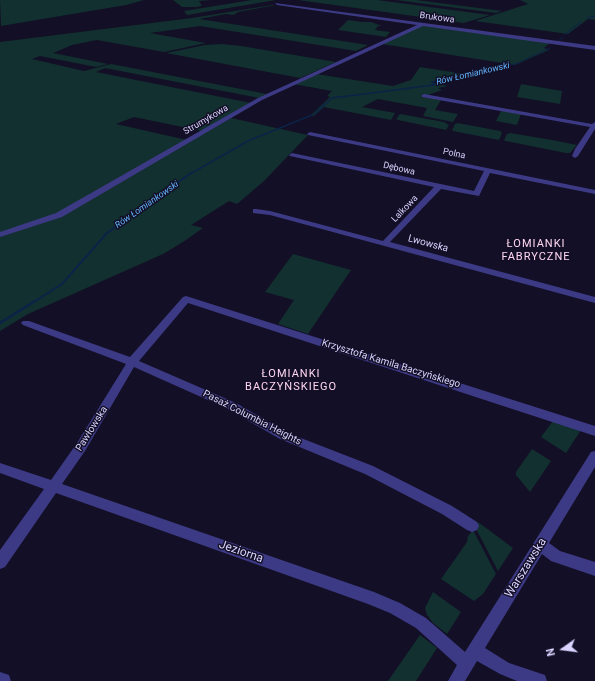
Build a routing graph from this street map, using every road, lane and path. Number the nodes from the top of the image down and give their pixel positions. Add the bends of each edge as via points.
1 (277, 4) dead end
2 (423, 24) junction
3 (595, 48) edge
4 (424, 96) dead end
5 (594, 126) edge
6 (310, 134) dead end
7 (292, 154) dead end
8 (575, 156) dead end
9 (488, 170) junction
10 (439, 187) junction
11 (595, 192) edge
12 (256, 211) dead end
13 (0, 235) edge
14 (384, 244) junction
15 (186, 299) joint
16 (595, 300) edge
17 (26, 323) dead end
18 (132, 362) junction
19 (595, 431) edge
20 (595, 456) edge
21 (0, 468) edge
22 (54, 486) junction
23 (472, 526) dead end
24 (540, 545) junction
25 (0, 562) edge
26 (595, 569) edge
27 (475, 650) junction
28 (467, 664) junction
29 (0, 680) edge
30 (3, 681) edge
31 (456, 681) edge
32 (539, 681) edge

1 - 2 street, Brukowa
2 - 3 street, Brukowa
2 - 13 street, Strumykowa via 260,98 58,215
4 - 5 street
5 - 8 street
6 - 9 street, Polna
7 - 10 street, Dębowa
9 - 10 street, Dębowa via 476,194
9 - 11 street, Polna
10 - 14 street, Lalkowa
12 - 14 street, Lwowska
14 - 16 street, Lwowska
15 - 18 street, Pawłowska
15 - 19 street, Krzysztofa Kamila Baczyńskiego
17 - 18 street, Pasaż Columbia Heights
18 - 22 street, Pawłowska via 81,447
18 - 23 street, Pasaż Columbia Heights via 232,406 284,436 369,470
20 - 24 street, Warszawska
21 - 22 street, Jeziorna
22 - 25 street, Pawłowska
22 - 28 street, Jeziorna via 395,608 421,623
24 - 26 street via 556,556
24 - 27 street, Warszawska
27 - 28 street, Warszawska
27 - 32 street via 505,669
28 - 31 street, Warszawska
29 - 30 street

